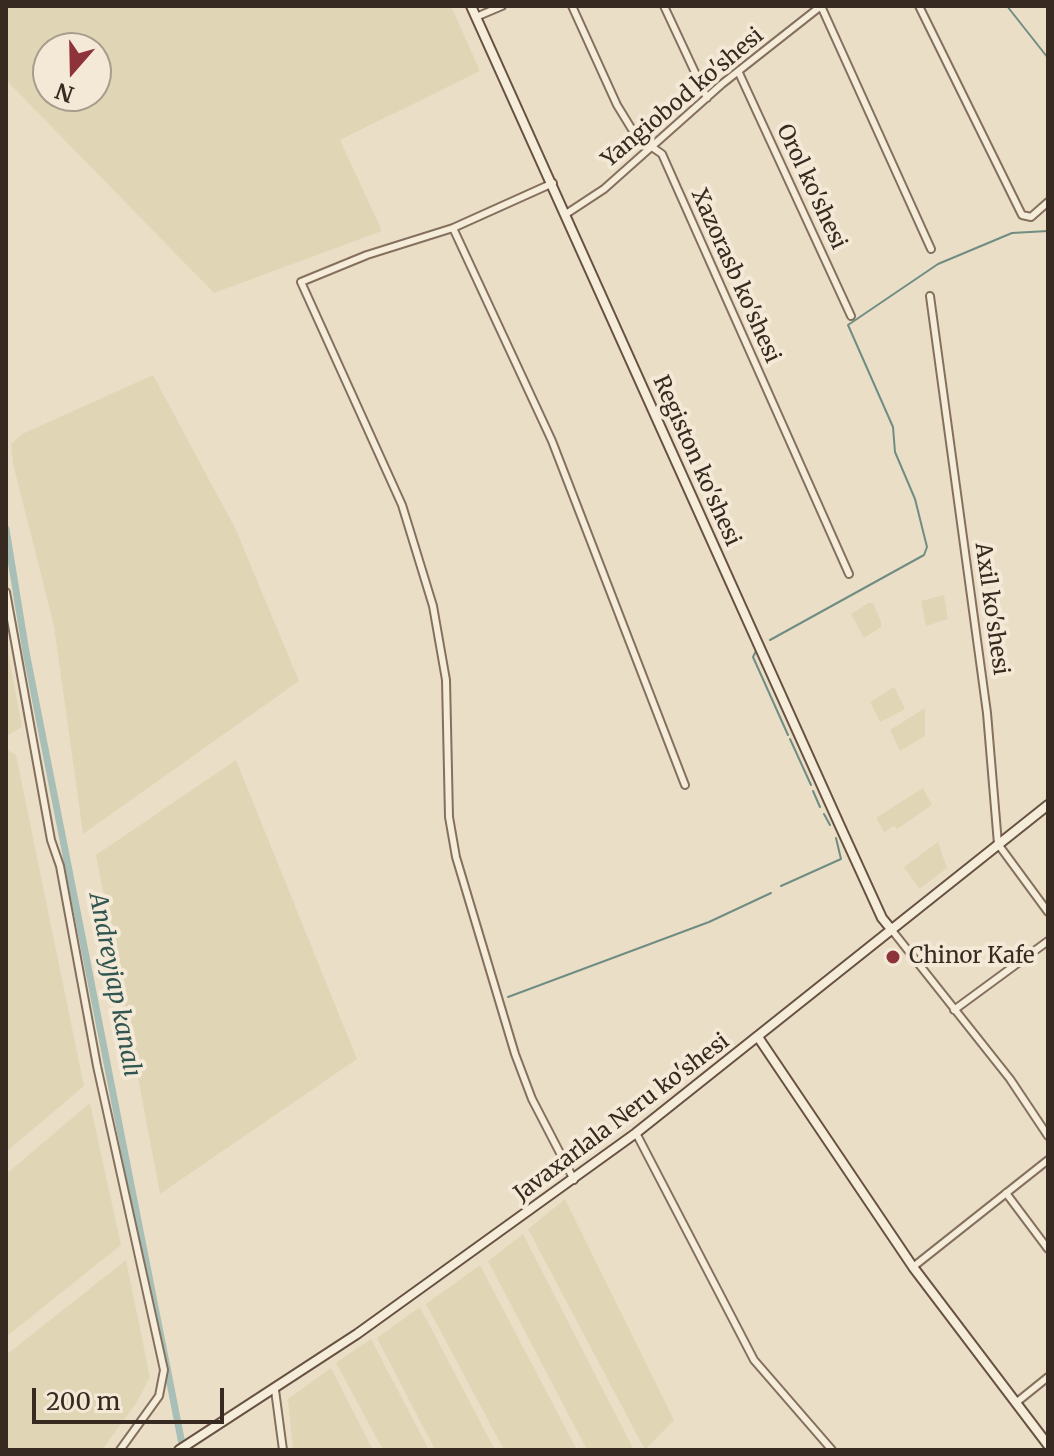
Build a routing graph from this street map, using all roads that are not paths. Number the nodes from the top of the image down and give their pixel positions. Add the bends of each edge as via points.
1 (471, 6) edge
2 (502, 6) edge
3 (572, 6) edge
4 (676, 6) edge
5 (821, 6) edge
6 (919, 6) edge
7 (666, 9) edge
8 (476, 17) junction
9 (739, 73) junction
10 (707, 98) junction
11 (654, 148) junction
12 (553, 183) junction
13 (1048, 202) edge
14 (566, 214) junction
15 (453, 228) junction
16 (931, 249) dead end
17 (930, 296) dead end
18 (851, 316) dead end
19 (849, 574) dead end
20 (6, 592) edge
21 (685, 785) dead end
22 (1046, 809) edge
23 (998, 844) junction
24 (1048, 912) edge
25 (891, 929) junction
26 (1048, 941) edge
27 (954, 1010) junction
28 (758, 1037) junction
29 (636, 1133) junction
30 (1048, 1136) edge
31 (1048, 1160) edge
32 (574, 1180) junction
33 (1006, 1193) junction
34 (1048, 1249) edge
35 (913, 1267) junction
36 (1048, 1377) edge
37 (275, 1390) junction
38 (1017, 1402) junction
39 (1048, 1445) edge
40 (120, 1450) edge
41 (179, 1450) edge
42 (283, 1450) edge
43 (832, 1450) edge

1 - 8 street, Registon ko'shesi
2 - 8 street
3 - 11 street, Xazorasb ko'shesi via 617,105 636,136
4 - 7 street
5 - 9 street, Yangiobod ko'shesi
5 - 16 street
6 - 13 street via 1022,215 1031,217
7 - 10 street
8 - 12 street, Registon ko'shesi
9 - 10 street, Yangiobod ko'shesi
9 - 18 street, Orol ko'shesi
10 - 11 street, Yangiobod ko'shesi
11 - 14 street, Yangiobod ko'shesi
11 - 19 street, Xazorasb ko'shesi via 662,154
12 - 14 street, Registon ko'shesi
12 - 15 street
14 - 25 street, Registon ko'shesi via 792,722
15 - 21 street via 552,441
15 - 32 street via 301,282 402,505 433,606 446,680 449,817 456,857 515,1054
17 - 23 street, Axil ko'shesi via 987,713
20 - 40 street via 51,840 164,1370 159,1396
22 - 23 street, Javaxarlala Neru ko'shesi
23 - 24 street
23 - 25 street, Javaxarlala Neru ko'shesi
25 - 27 street
25 - 28 street, Javaxarlala Neru ko'shesi
26 - 27 street
27 - 30 street
28 - 29 street, Javaxarlala Neru ko'shesi
28 - 35 street
29 - 32 street, Javaxarlala Neru ko'shesi
29 - 43 street via 754,1360
31 - 33 street
32 - 37 street, Javaxarlala Neru ko'shesi
33 - 34 street
33 - 35 street
35 - 38 street
36 - 38 street
37 - 41 street, Javaxarlala Neru ko'shesi
37 - 42 street
38 - 39 street

